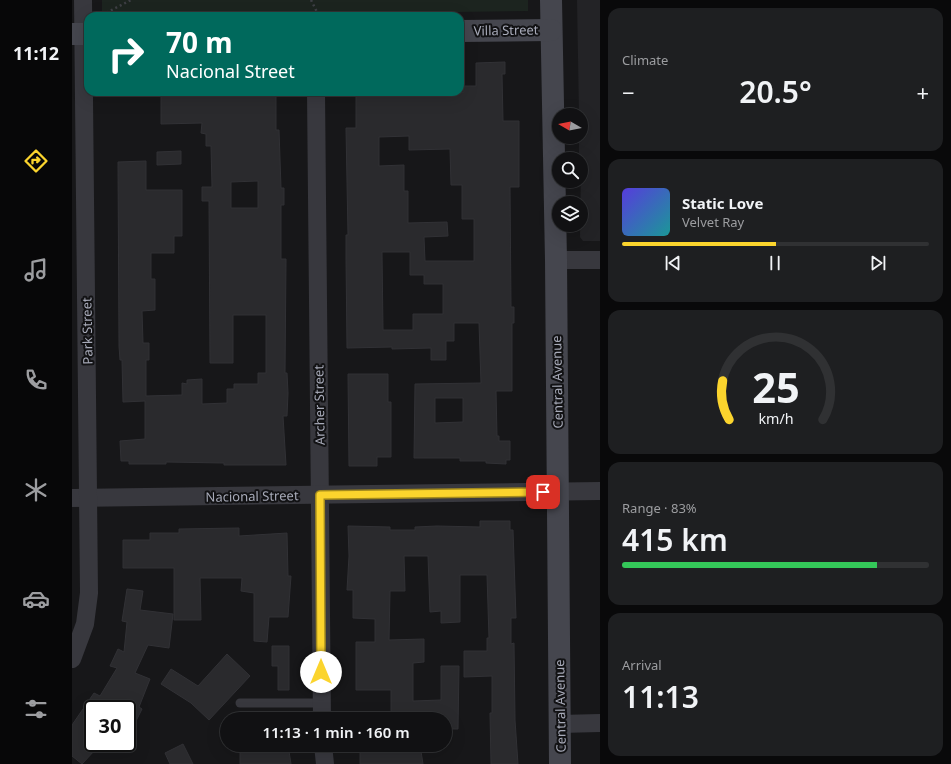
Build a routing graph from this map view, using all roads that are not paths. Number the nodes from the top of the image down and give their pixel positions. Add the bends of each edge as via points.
1 (83, 0) edge
2 (551, 0) edge
3 (551, 30) junction
4 (464, 31) edge
5 (81, 34) edge
6 (316, 96) edge
7 (556, 260) junction
8 (600, 260) edge
9 (600, 491) edge
10 (558, 492) junction
11 (320, 495) junction
12 (80, 498) edge
13 (72, 660) edge
14 (240, 703) dead end
15 (322, 711) edge
16 (600, 723) edge
17 (560, 724) junction
18 (324, 752) edge
19 (325, 764) edge
20 (560, 764) edge

1 - 5 street, Park Street
2 - 3 street, Central Avenue
3 - 4 street, Villa Street
3 - 7 street, Central Avenue
5 - 12 street, Park Street
6 - 11 street, Archer Street
7 - 8 street
7 - 10 street, Central Avenue
9 - 10 street, Nacional Street
10 - 11 street, Nacional Street
10 - 17 street, Central Avenue
11 - 12 street, Nacional Street
11 - 15 street, Archer Street
12 - 13 street, Park Street via 88,610
14 - 15 lane
16 - 17 street
17 - 20 street, Central Avenue
18 - 19 street

